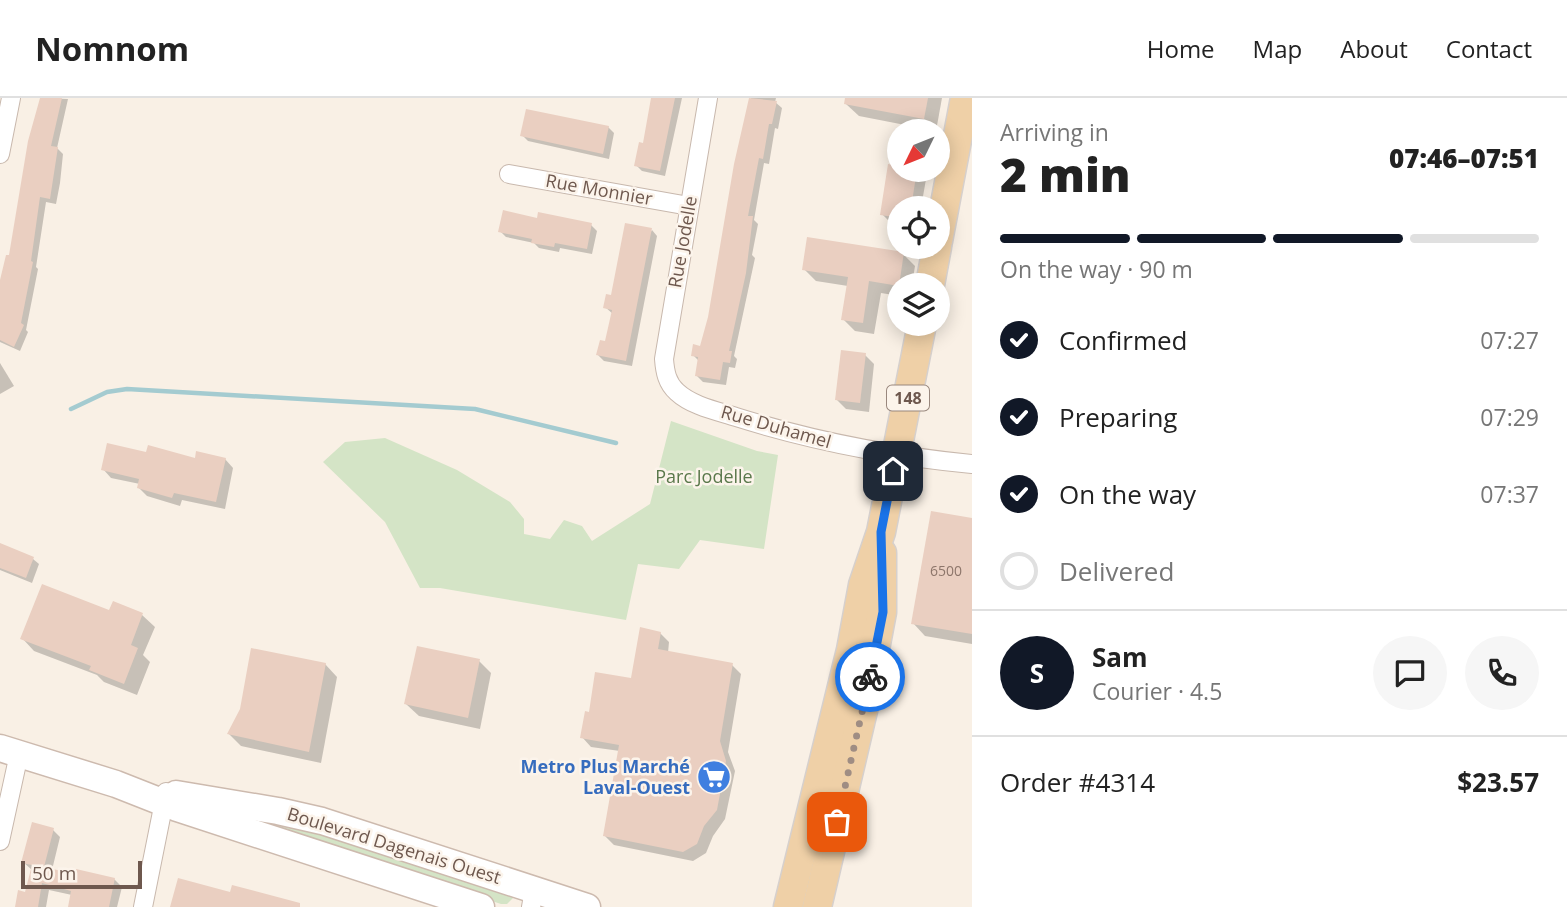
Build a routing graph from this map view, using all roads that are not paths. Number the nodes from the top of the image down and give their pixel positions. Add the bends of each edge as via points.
1 (11, 98) edge
2 (708, 98) edge
3 (965, 98) edge
4 (0, 155) edge
5 (509, 174) dead end
6 (946, 196) edge
7 (689, 206) junction
8 (920, 336) edge
9 (670, 386) joint
10 (896, 456) junction
11 (972, 464) edge
12 (881, 532) junction
13 (10, 751) edge
14 (165, 797) junction
15 (0, 841) edge
16 (533, 898) edge
17 (786, 902) edge
18 (143, 907) edge
19 (481, 907) edge
20 (587, 907) edge
21 (817, 907) edge

1 - 4 street
2 - 7 street, Rue Jodelle
3 - 6 main road
5 - 7 street, Rue Monnier
7 - 9 street, Rue Jodelle via 664,359
8 - 10 main road, 148
9 - 10 street, Rue Duhamel via 687,399 775,429
10 - 11 street, Rue Duhamel
10 - 12 main road, 148
12 - 17 main road, 148 via 863,585 851,650
12 - 21 main road, 148 via 883,612
13 - 14 main road, Boulevard Dagenais Ouest
13 - 15 street
14 - 16 main road, Boulevard Dagenais Ouest via 296,814
14 - 18 street
14 - 19 main road, Boulevard Dagenais Ouest
16 - 20 main road, Boulevard Dagenais Ouest

